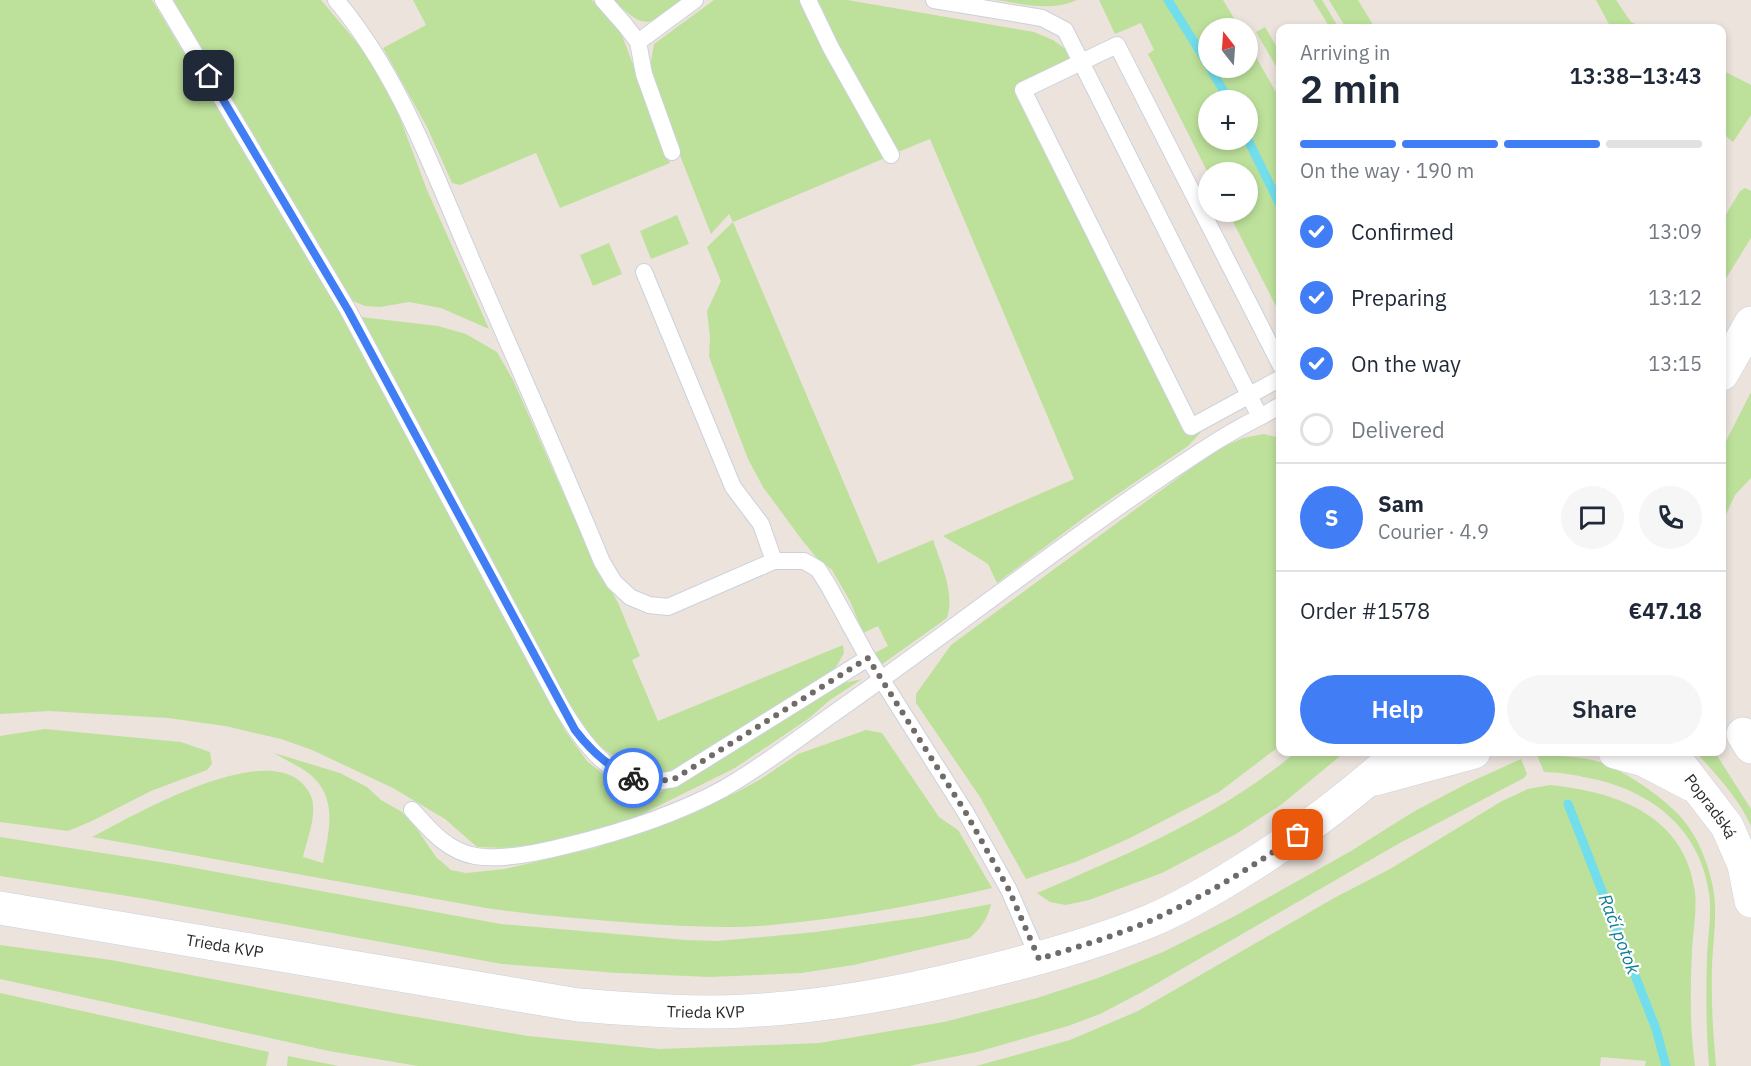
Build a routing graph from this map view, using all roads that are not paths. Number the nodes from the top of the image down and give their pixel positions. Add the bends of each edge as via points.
1 (164, 0) edge
2 (336, 0) edge
3 (603, 0) edge
4 (695, 0) edge
5 (808, 0) edge
6 (934, 0) edge
7 (638, 42) junction
8 (1082, 62) junction
9 (672, 152) dead end
10 (891, 155) dead end
11 (644, 272) dead end
12 (1751, 323) edge
13 (1276, 356) edge
14 (1726, 367) edge
15 (1276, 381) edge
16 (1249, 396) junction
17 (1276, 408) edge
18 (1260, 417) junction
19 (774, 561) junction
20 (868, 658) junction
21 (881, 681) junction
22 (1396, 756) edge
23 (1459, 756) edge
24 (1632, 756) edge
25 (1673, 756) edge
26 (1368, 781) junction
27 (1694, 786) junction
28 (412, 810) dead end
29 (1751, 901) edge
30 (0, 908) edge
31 (1039, 959) junction

1 - 20 lane via 348,310 556,696 590,749 620,773 638,780 674,779
2 - 19 lane via 381,62 405,107 614,582 630,597 668,607
3 - 7 lane
4 - 7 lane
5 - 10 lane
6 - 8 lane via 1054,23 1065,30
7 - 9 lane via 644,74
8 - 13 lane via 1117,45
8 - 16 lane
8 - 16 lane via 1023,90 1191,427
11 - 19 lane via 733,487 761,524
12 - 14 street
15 - 16 lane
16 - 18 lane
17 - 18 lane
18 - 21 lane via 1207,446 1121,504
19 - 20 lane via 804,561 818,569
20 - 21 lane
21 - 28 lane via 724,789 612,834 547,850 475,856 435,836
21 - 31 lane via 966,813 1009,890
22 - 26 street
23 - 26 street
24 - 27 street
25 - 27 street, Popradská
26 - 31 street, Trieda KVP via 1283,845 1214,889 1152,920
27 - 29 street, Popradská via 1720,816 1734,840
30 - 31 street, Trieda KVP via 489,992 578,1005 670,1011 744,1011 864,999

